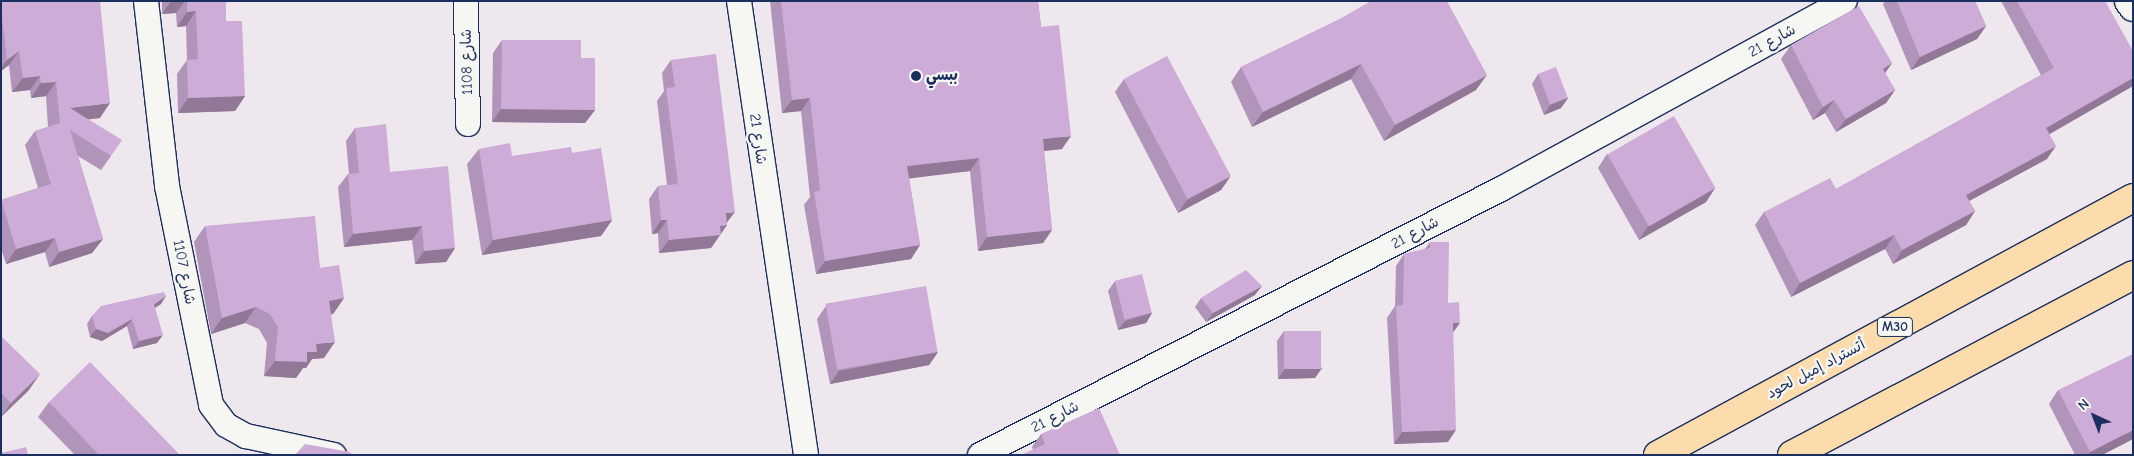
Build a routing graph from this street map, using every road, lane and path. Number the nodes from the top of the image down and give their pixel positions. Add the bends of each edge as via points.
1 (146, 1) edge
2 (466, 1) edge
3 (739, 1) edge
4 (1845, 1) edge
5 (2129, 1) edge
6 (2133, 7) edge
7 (468, 124) dead end
8 (2133, 198) edge
9 (2133, 275) edge
10 (334, 455) edge
11 (806, 455) edge
12 (980, 455) edge
13 (1658, 455) edge
14 (1792, 455) edge

1 - 10 street, شارع 1107 via 168,186 211,405 226,425 246,436
2 - 7 street, شارع 1108
3 - 11 street, شارع 21
4 - 12 street, شارع 21 via 1500,189
5 - 6 street
8 - 13 highway, أتستراد إميل لحود / M30
9 - 14 highway

